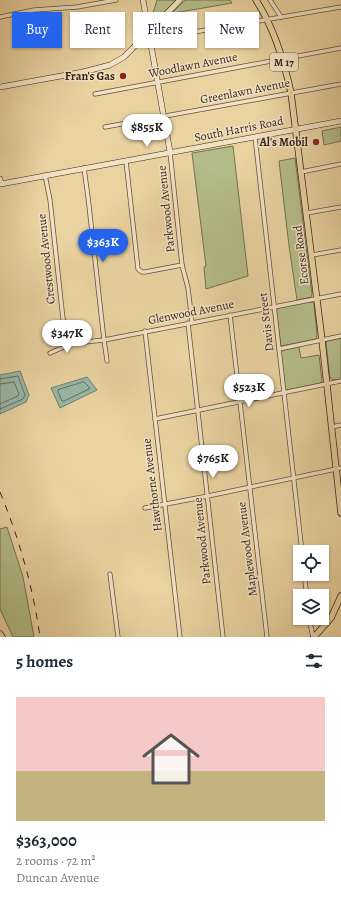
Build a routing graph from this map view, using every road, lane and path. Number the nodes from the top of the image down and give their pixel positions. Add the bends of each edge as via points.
1 (116, 0) edge
2 (143, 0) edge
3 (180, 0) edge
4 (256, 0) edge
5 (270, 0) edge
6 (341, 7) edge
7 (145, 12) edge
8 (168, 12) edge
9 (0, 17) edge
10 (281, 17) junction
11 (267, 19) junction
12 (197, 31) edge
13 (133, 48) edge
14 (150, 48) edge
15 (341, 48) edge
16 (282, 58) junction
17 (156, 82) junction
18 (341, 84) edge
19 (0, 87) edge
20 (291, 93) junction
21 (95, 94) dead end
22 (163, 116) junction
23 (341, 121) edge
24 (105, 126) dead end
25 (296, 129) junction
26 (256, 136) junction
27 (170, 152) junction
28 (126, 161) junction
29 (341, 164) edge
30 (84, 168) junction
31 (301, 172) junction
32 (45, 176) junction
33 (0, 182) edge
34 (341, 207) edge
35 (307, 214) junction
36 (341, 250) edge
37 (312, 256) junction
38 (182, 265) junction
39 (341, 294) edge
40 (317, 299) junction
41 (274, 307) junction
42 (230, 315) junction
43 (190, 323) junction
44 (145, 331) junction
45 (341, 336) edge
46 (72, 339) junction
47 (104, 340) junction
48 (322, 340) junction
49 (279, 349) junction
50 (50, 353) dead end
51 (108, 361) dead end
52 (341, 380) edge
53 (327, 384) junction
54 (284, 392) junction
55 (241, 402) junction
56 (198, 410) junction
57 (155, 419) junction
58 (341, 425) edge
59 (332, 427) junction
60 (339, 469) edge
61 (293, 478) junction
62 (250, 488) junction
63 (208, 496) junction
64 (164, 504) junction
65 (145, 508) dead end
66 (341, 513) edge
67 (301, 545) edge
68 (110, 574) dead end
69 (340, 599) edge
70 (310, 625) edge
71 (0, 634) edge
72 (2, 637) edge
73 (118, 637) edge
74 (180, 637) edge
75 (223, 637) edge
76 (268, 637) edge
77 (313, 637) edge

1 - 9 street
2 - 7 street, Parkwood Avenue
3 - 8 street
4 - 11 main road, Ecorse Road / M 17
5 - 10 street
6 - 10 street
10 - 11 street
11 - 12 street
11 - 16 main road, Ecorse Road / M 17
13 - 19 street via 110,65
14 - 17 street, Parkwood Avenue
15 - 16 street, Woodlawn Avenue
16 - 17 street, Woodlawn Avenue
16 - 20 main road, Ecorse Road / M 17
17 - 21 street, Woodlawn Avenue
17 - 22 street, Parkwood Avenue
18 - 20 street, Greenlawn Avenue
20 - 22 street, Greenlawn Avenue
20 - 25 main road, Ecorse Road / M 17
22 - 24 street, Greenlawn Avenue
22 - 27 street, Parkwood Avenue
23 - 25 street, South Harris Road
25 - 26 street, South Harris Road
25 - 31 main road, Ecorse Road / M 17
26 - 27 street, South Harris Road
26 - 41 street, Davis Street
27 - 28 street, South Harris Road
27 - 38 street, Parkwood Avenue
28 - 30 street, South Harris Road
28 - 38 street via 138,269 145,272
29 - 31 street
30 - 32 street, South Harris Road
30 - 47 street
31 - 35 main road, Ecorse Road / M 17
32 - 33 street, South Harris Road
32 - 46 street, Crestwood Avenue via 63,319
34 - 35 street
35 - 37 main road, Ecorse Road / M 17
36 - 37 street
37 - 40 main road, Ecorse Road / M 17
38 - 43 street, Parkwood Avenue via 188,288
39 - 40 street, Glenwood Avenue
40 - 41 street, Glenwood Avenue
40 - 48 main road, Ecorse Road / M 17
41 - 42 street, Glenwood Avenue
41 - 49 street, Davis Street
42 - 43 street, Glenwood Avenue
42 - 55 street, Maplewood Avenue
43 - 44 street, Glenwood Avenue
43 - 56 street, Parkwood Avenue
44 - 47 street, Glenwood Avenue
44 - 57 street, Hawthorne Avenue
45 - 48 street
46 - 47 street, Glenwood Avenue via 85,342
46 - 50 street via 64,347
47 - 51 street
48 - 49 street
48 - 53 main road, Ecorse Road / M 17
49 - 54 street, Davis Street
52 - 53 street
53 - 54 street
53 - 59 main road, Ecorse Road / M 17
54 - 55 street
54 - 61 street, Davis Street
55 - 56 street
55 - 62 street, Maplewood Avenue
56 - 57 street
56 - 63 street, Parkwood Avenue
57 - 64 street, Hawthorne Avenue
58 - 59 street
59 - 60 main road, Ecorse Road / M 17
60 - 61 street
60 - 66 main road, Ecorse Road / M 17
61 - 62 street
61 - 67 street, Davis Street
62 - 63 street
62 - 76 street, Maplewood Avenue
63 - 64 street
63 - 75 street, Parkwood Avenue
64 - 65 street
64 - 74 street, Hawthorne Avenue
68 - 73 street
69 - 77 main road via 331,618
70 - 77 street
71 - 72 main road

